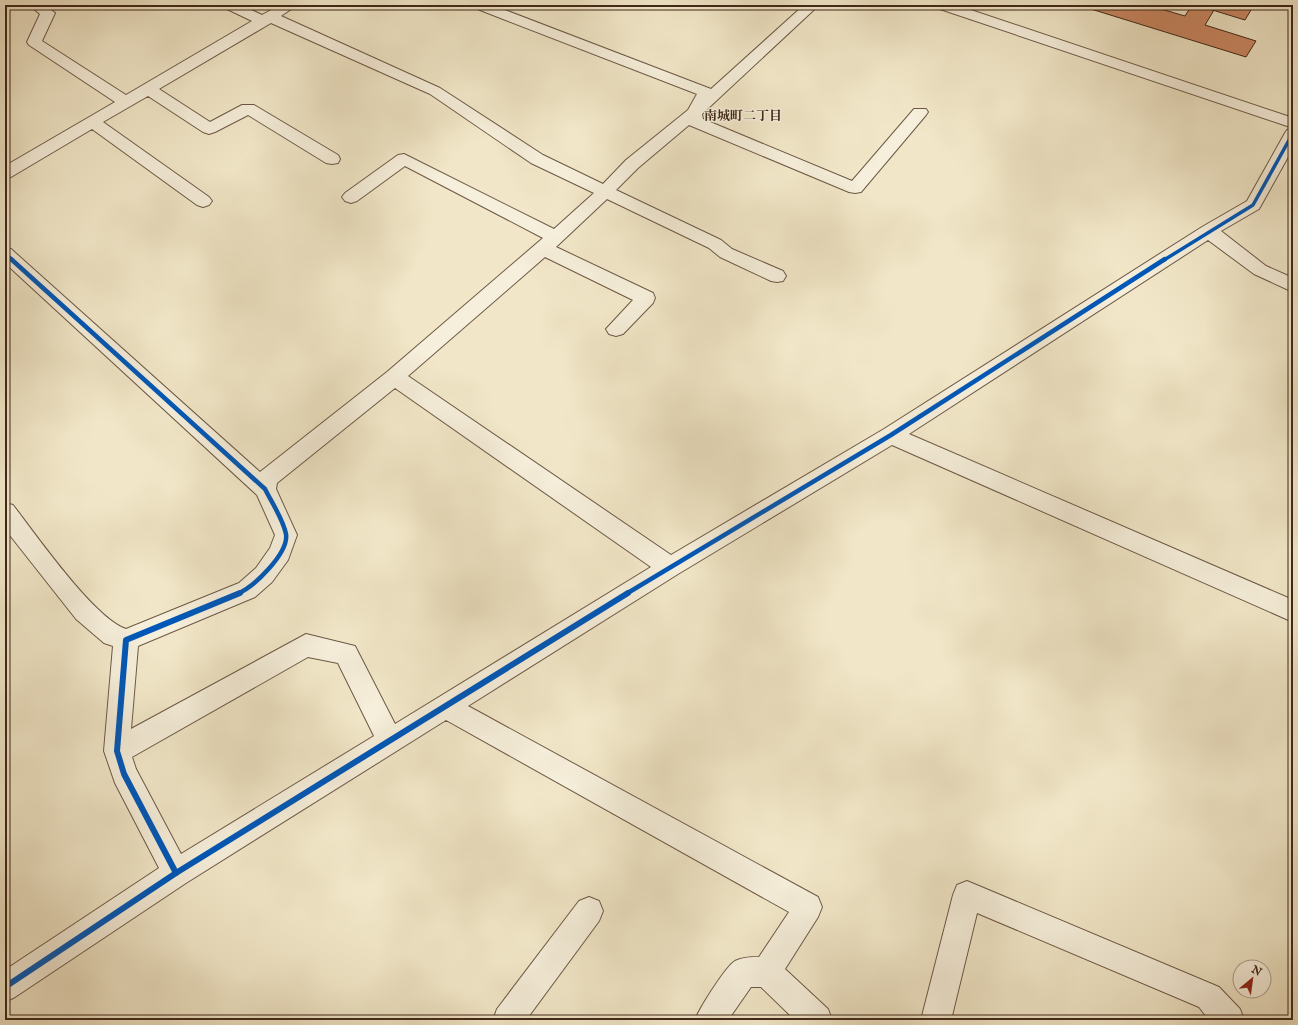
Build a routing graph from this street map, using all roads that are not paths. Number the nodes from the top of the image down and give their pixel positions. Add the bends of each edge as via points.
1 (36, 5) edge
2 (230, 5) edge
3 (290, 5) edge
4 (480, 5) edge
5 (812, 5) edge
6 (942, 5) edge
7 (266, 19) junction
8 (148, 89) junction
9 (126, 102) junction
10 (920, 112) dead end
11 (694, 113) junction
12 (93, 122) junction
13 (1293, 123) edge
14 (1293, 133) edge
15 (332, 159) dead end
16 (5, 173) edge
17 (606, 191) junction
18 (351, 197) dead end
19 (203, 201) dead end
20 (1208, 231) junction
21 (550, 243) junction
22 (5, 253) edge
23 (777, 276) dead end
24 (1293, 286) edge
25 (616, 329) dead end
26 (394, 377) junction
27 (891, 435) junction
28 (265, 488) junction
29 (5, 512) edge
30 (670, 567) junction
31 (1293, 611) edge
32 (126, 640) junction
33 (445, 706) junction
34 (390, 741) junction
35 (117, 751) junction
36 (176, 873) junction
37 (589, 911) dead end
38 (767, 972) junction
39 (5, 987) edge
40 (508, 1020) edge
41 (710, 1020) edge
42 (817, 1020) edge
43 (936, 1020) edge
44 (1229, 1020) edge

1 - 9 street via 48,13 34,42
2 - 7 street
3 - 7 street
4 - 11 street via 548,34 706,92
5 - 11 street
6 - 13 street
7 - 8 street
7 - 17 street via 435,91 537,159
8 - 9 street
8 - 15 street via 209,129 248,108
9 - 12 street
10 - 11 street via 855,188 695,122
11 - 17 street via 632,164
12 - 16 street
12 - 19 street
14 - 20 street via 1253,205
17 - 21 street
17 - 23 street via 715,244 726,253
18 - 21 street via 404,159
20 - 24 street via 1260,270
20 - 27 street
21 - 25 street via 646,298
21 - 26 street
22 - 28 street
26 - 28 street via 268,478
26 - 30 street
27 - 30 street
27 - 31 street
28 - 32 street via 286,536 280,553 264,575 246,590
29 - 32 street via 84,612 112,636
30 - 33 street
32 - 35 street
33 - 34 street
33 - 38 street via 808,907
34 - 35 street via 346,654 306,645
34 - 36 street
35 - 36 street via 124,774
36 - 39 street
37 - 40 street
38 - 41 street via 744,972
38 - 42 street
43 - 44 street via 967,895 1112,954 1209,998

